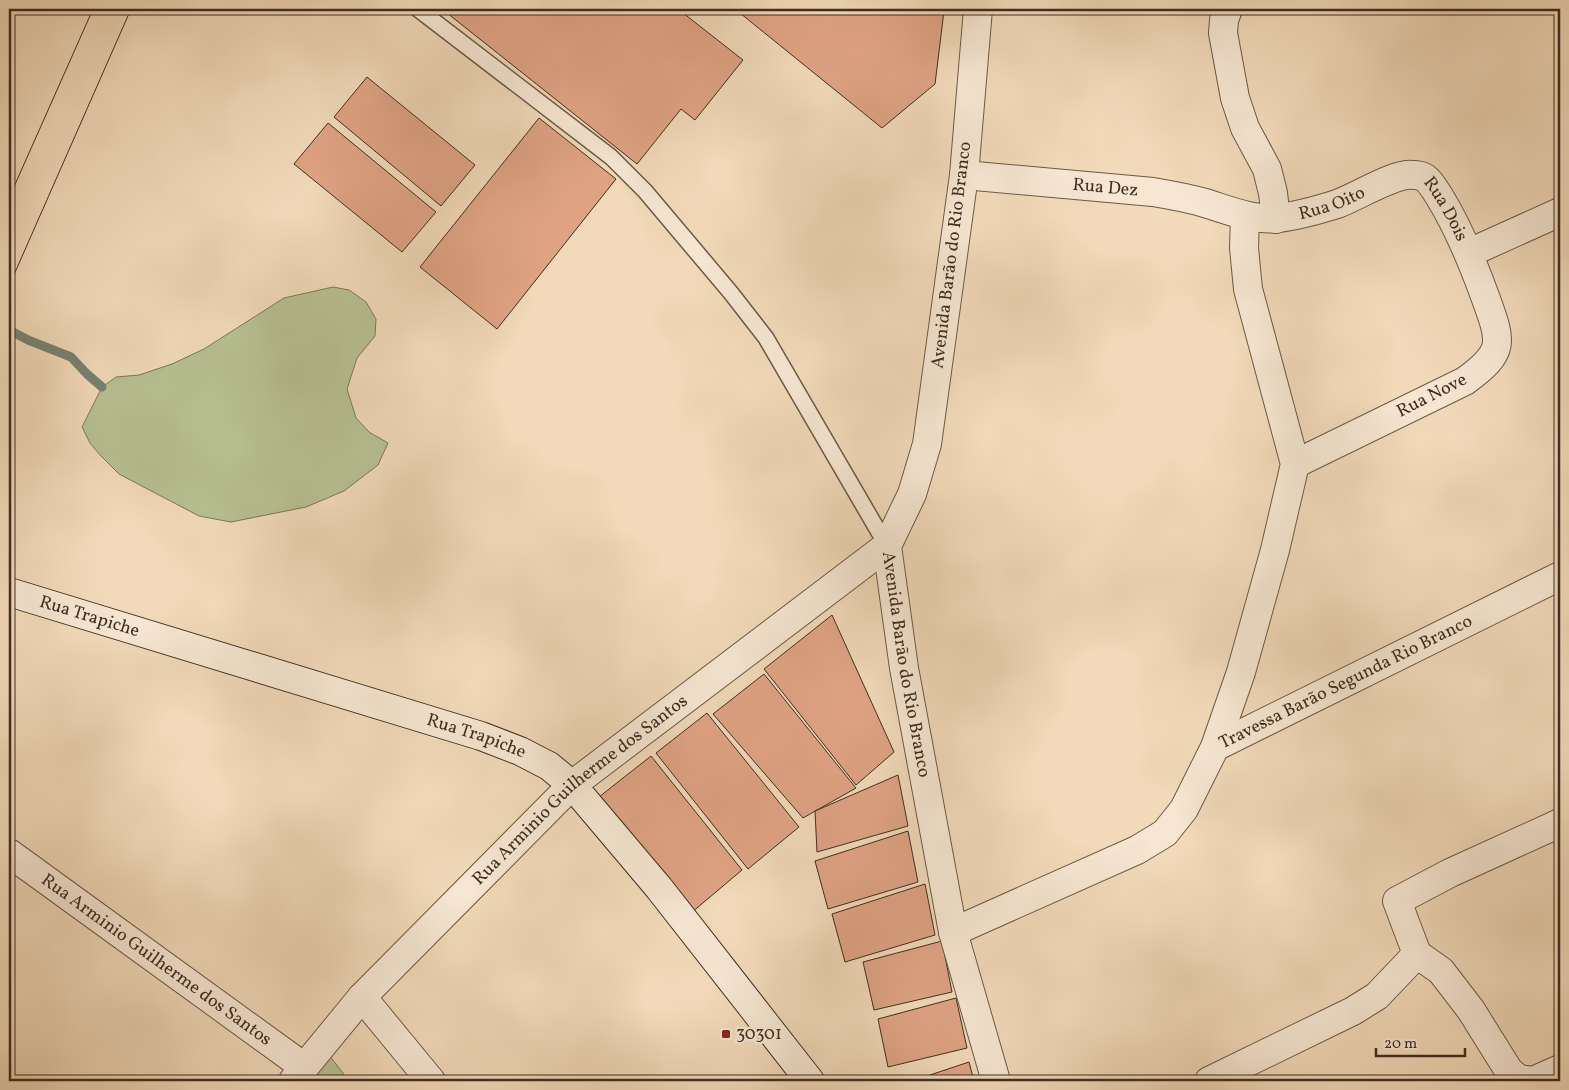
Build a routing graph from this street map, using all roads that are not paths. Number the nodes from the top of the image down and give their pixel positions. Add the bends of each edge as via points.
1 (418, 9) edge
2 (978, 9) edge
3 (1228, 9) edge
4 (1413, 174) joint
5 (964, 175) junction
6 (1560, 212) edge
7 (1245, 216) junction
8 (1276, 218) junction
9 (1469, 252) junction
10 (1294, 464) junction
11 (887, 546) junction
12 (1560, 576) edge
13 (9, 592) edge
14 (1215, 747) junction
15 (572, 785) junction
16 (1560, 823) edge
17 (9, 853) edge
18 (953, 932) junction
19 (1417, 954) junction
20 (362, 996) junction
21 (1560, 1069) edge
22 (298, 1074) edge
23 (431, 1081) edge
24 (810, 1081) edge
25 (996, 1081) edge
26 (1209, 1081) edge
27 (1533, 1081) edge

1 - 11 lane via 611,158 646,191 766,338
2 - 5 street, Avenida Barão do Rio Branco
3 - 8 street via 1223,33 1234,98 1245,128 1268,169
4 - 8 street, Rua Oito via 1401,176 1338,204
4 - 9 street, Rua Dois via 1425,177 1434,188
5 - 7 street, Rua Dez via 1181,196
5 - 11 street, Avenida Barão do Rio Branco via 927,444 912,494
6 - 9 street
7 - 8 street, Rua Oito
7 - 10 street via 1248,289
9 - 10 street, Rua Nove via 1494,321 1498,341 1494,355 1465,381
10 - 14 street via 1275,550 1241,672
11 - 15 street, Rua Arminio Guilherme dos Santos
11 - 18 street, Avenida Barão do Rio Branco via 904,668
12 - 14 street, Travessa Barão Segunda Rio Branco
13 - 15 street, Rua Trapiche via 481,736 549,766
14 - 18 street, Travessa Barão Segunda Rio Branco via 1184,809 1165,833 1137,850
15 - 20 street, Rua Arminio Guilherme dos Santos
15 - 24 street, Rua Trapiche via 659,888
16 - 19 street via 1450,872 1397,901
17 - 22 street, Rua Arminio Guilherme dos Santos
18 - 25 street, Avenida Barão do Rio Branco
19 - 26 street via 1377,996 1353,1012
19 - 27 street via 1441,971 1471,1010 1509,1071 1519,1079
20 - 22 street, Rua Arminio Guilherme dos Santos
20 - 23 street
21 - 27 street

